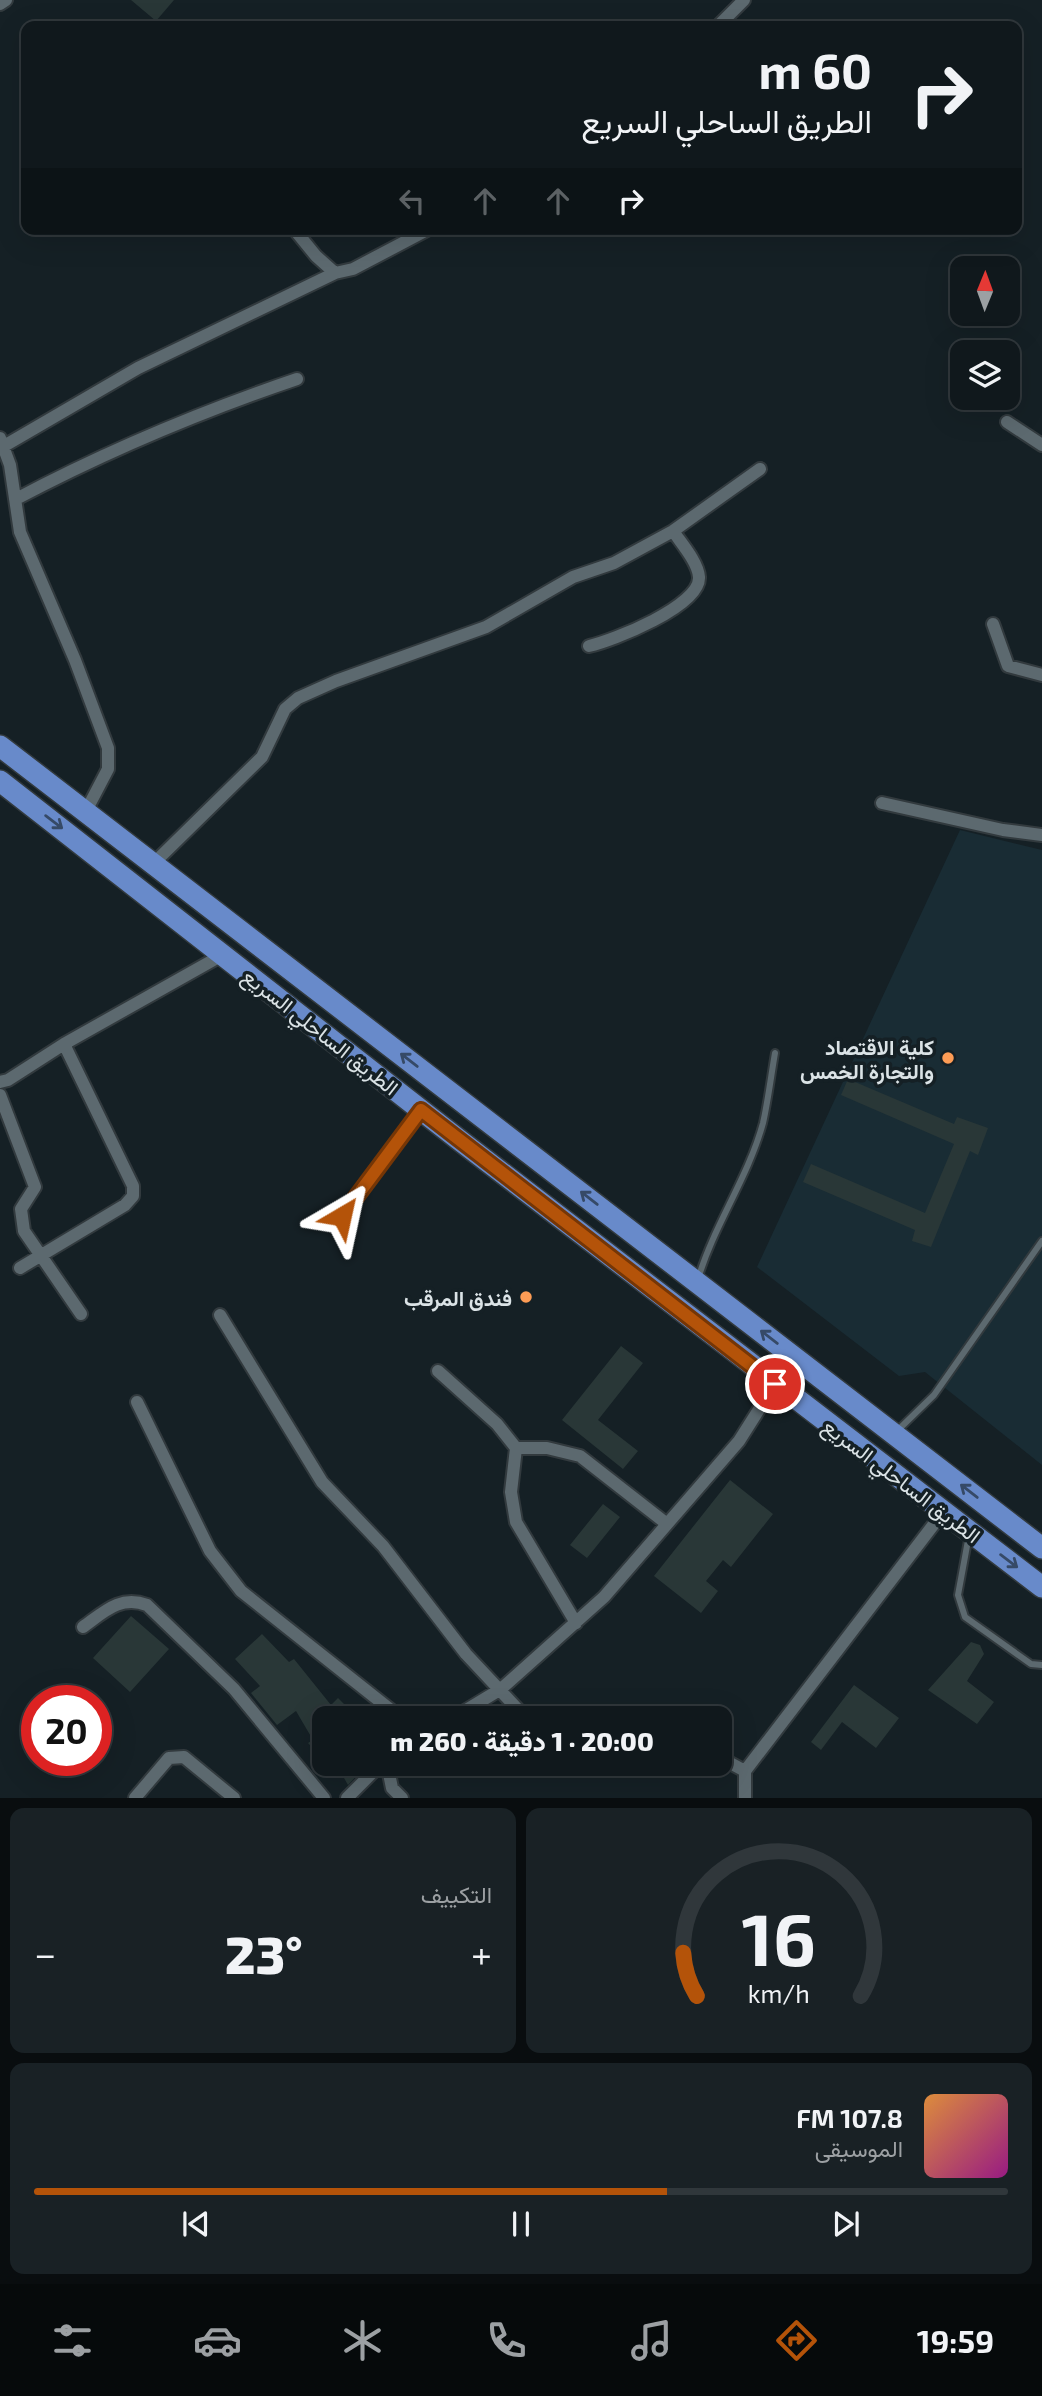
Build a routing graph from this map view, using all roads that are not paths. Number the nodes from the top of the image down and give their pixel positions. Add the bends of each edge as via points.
1 (6, 0) edge
2 (744, 0) edge
3 (0, 4) edge
4 (723, 21) edge
5 (300, 235) edge
6 (418, 235) edge
7 (335, 273) junction
8 (297, 379) dead end
9 (1007, 422) dead end
10 (2, 442) edge
11 (1042, 445) edge
12 (760, 469) dead end
13 (16, 499) junction
14 (673, 531) junction
15 (993, 624) dead end
16 (589, 646) dead end
17 (1042, 675) edge
18 (0, 746) edge
19 (0, 781) edge
20 (882, 803) dead end
21 (86, 811) junction
22 (1042, 835) edge
23 (154, 863) junction
24 (224, 954) junction
25 (64, 1044) junction
26 (775, 1053) dead end
27 (0, 1082) edge
28 (0, 1095) edge
29 (421, 1110) junction
30 (342, 1216) dead end
31 (1042, 1241) edge
32 (43, 1254) junction
33 (20, 1268) dead end
34 (697, 1282) junction
35 (80, 1314) dead end
36 (220, 1315) dead end
37 (438, 1371) dead end
38 (775, 1384) junction
39 (137, 1402) dead end
40 (894, 1434) junction
41 (516, 1448) junction
42 (944, 1511) junction
43 (667, 1524) junction
44 (970, 1531) junction
45 (1042, 1548) edge
46 (1042, 1587) edge
47 (576, 1623) junction
48 (83, 1627) dead end
49 (1042, 1665) edge
50 (501, 1689) junction
51 (386, 1706) edge
52 (473, 1706) edge
53 (516, 1706) edge
54 (732, 1764) edge
55 (745, 1771) junction
56 (369, 1776) edge
57 (390, 1776) edge
58 (135, 1797) edge
59 (234, 1797) edge
60 (324, 1797) edge
61 (347, 1797) edge
62 (401, 1797) edge
63 (745, 1797) edge

1 - 3 street
2 - 4 street
5 - 7 street
6 - 7 street via 353,269
7 - 10 street via 138,368
8 - 13 street via 175,423
9 - 11 street
10 - 13 street
12 - 14 street
13 - 21 street via 20,532 108,748 108,769
14 - 16 street via 698,570 696,587 677,607 613,641
14 - 23 street via 614,563 573,577 486,627 298,698 285,709 262,757
15 - 17 street via 1008,666
18 - 21 highway, الطريق الساحلي السريع
19 -> 24 highway, الطريق الساحلي السريع
20 - 22 street
21 - 23 highway, الطريق الساحلي السريع
34 -> 23 highway, الطريق الساحلي السريع
24 - 25 street
24 - 29 highway, الطريق الساحلي السريع
25 - 27 street
25 - 32 street via 133,1186 133,1196
26 - 34 lane via 762,1124 736,1192 708,1244
28 - 32 street via 35,1187 21,1209 24,1231
29 - 30 lane
29 - 38 highway, الطريق الساحلي السريع
31 - 40 lane via 934,1395
32 - 33 street
32 - 35 street
40 -> 34 highway, الطريق الساحلي السريع
36 - 50 street via 322,1482 383,1546 466,1654
37 - 41 street via 497,1424
38 - 42 highway, الطريق الساحلي السريع
38 - 43 street via 739,1441
39 - 51 street via 211,1551 241,1591
45 -> 40 highway, الطريق الساحلي السريع
41 - 43 street via 547,1448 580,1456
41 - 47 street via 511,1492 516,1522
42 - 44 highway, الطريق الساحلي السريع
42 - 55 street
43 - 47 street
44 -> 46 highway, الطريق الساحلي السريع
44 - 49 lane via 958,1595 965,1617 1031,1664
47 - 50 street
48 - 60 street via 118,1603 132,1600 147,1605 234,1689
50 - 52 street
50 - 53 street
54 - 55 street
55 - 63 street
56 - 61 street
57 - 62 street via 392,1788
58 - 59 street via 169,1758 176,1756 184,1757

